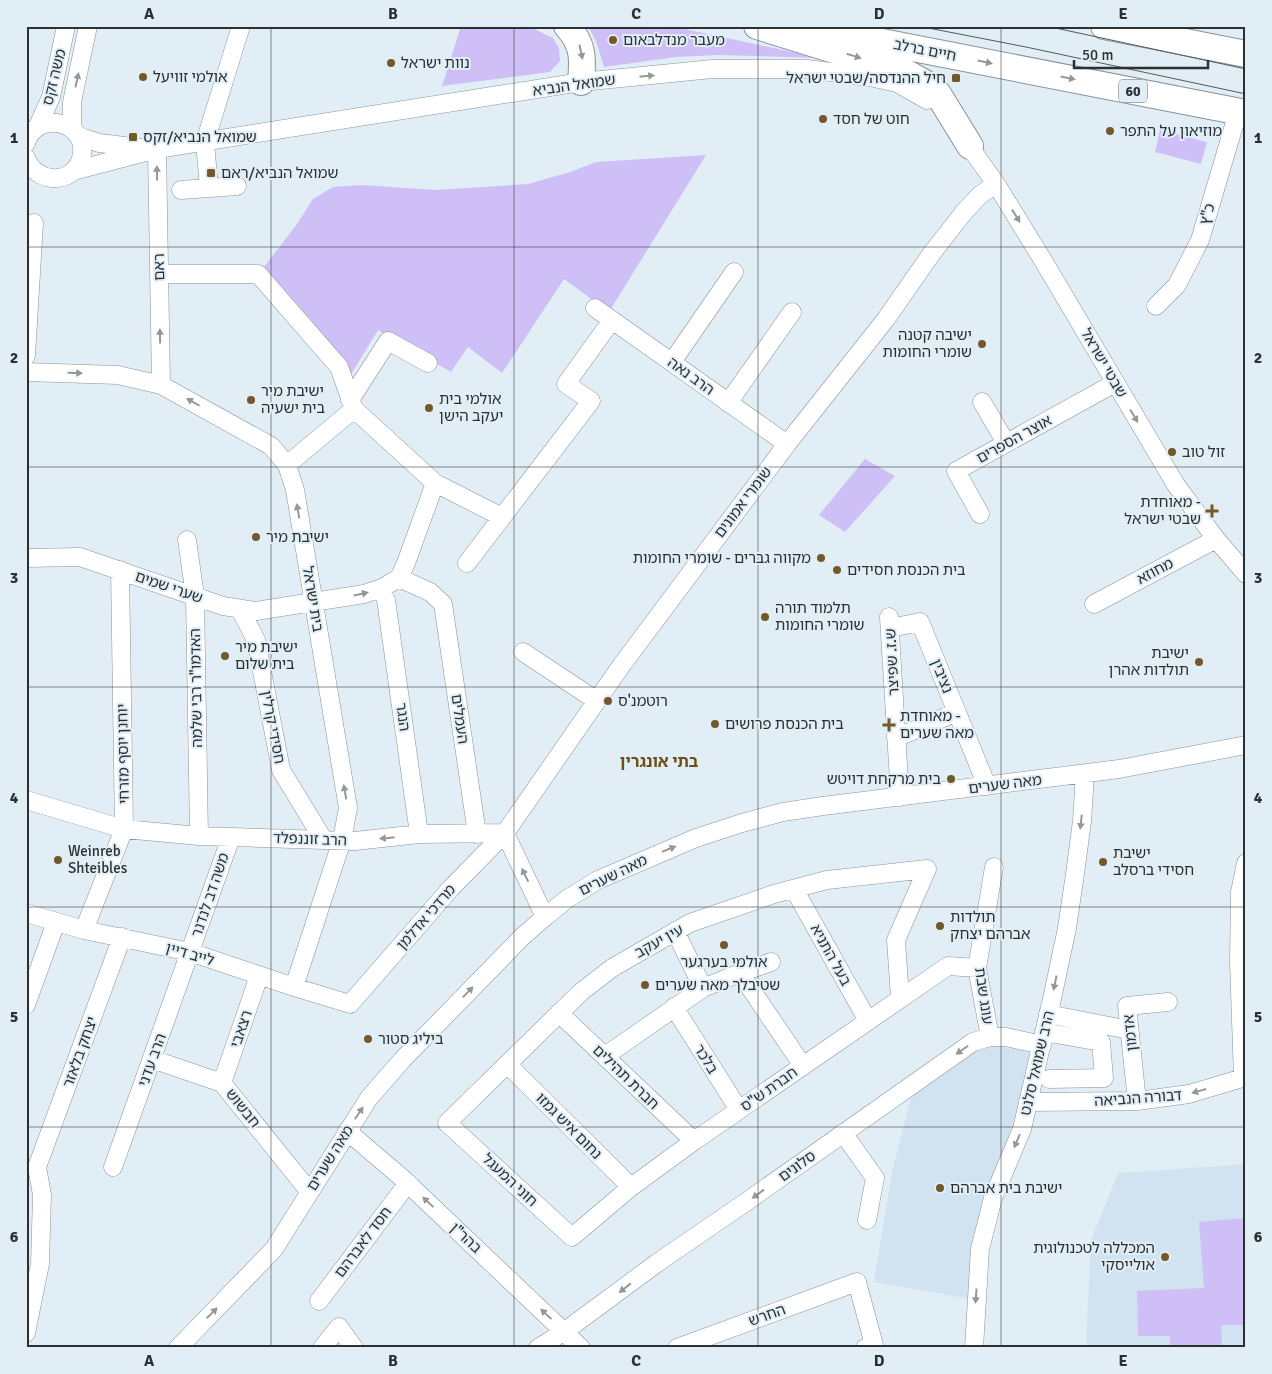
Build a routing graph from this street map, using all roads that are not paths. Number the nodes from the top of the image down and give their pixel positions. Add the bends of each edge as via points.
1 (66, 26) edge
2 (88, 26) edge
3 (241, 26) edge
4 (567, 26) edge
5 (757, 26) edge
6 (800, 26) edge
7 (1104, 26) edge
8 (1166, 26) edge
9 (1187, 44) junction
10 (1246, 54) edge
11 (581, 82) junction
12 (1242, 112) edge
13 (75, 132) junction
14 (30, 137) edge
15 (205, 142) junction
16 (970, 146) junction
17 (157, 149) junction
18 (29, 167) edge
19 (73, 171) junction
20 (996, 184) junction
21 (237, 186) dead end
22 (209, 188) junction
23 (181, 190) dead end
24 (34, 223) dead end
25 (734, 272) dead end
26 (159, 274) junction
27 (1156, 306) dead end
28 (595, 308) dead end
29 (792, 312) dead end
30 (612, 320) junction
31 (26, 356) edge
32 (672, 362) junction
33 (428, 363) dead end
34 (26, 372) edge
35 (1115, 383) junction
36 (161, 385) junction
37 (982, 402) dead end
38 (728, 403) junction
39 (352, 404) junction
40 (1006, 443) junction
41 (787, 444) junction
42 (288, 465) junction
43 (435, 482) junction
44 (980, 514) dead end
45 (502, 517) junction
46 (1216, 539) junction
47 (187, 540) dead end
48 (26, 558) edge
49 (467, 563) dead end
50 (120, 570) junction
51 (1246, 574) edge
52 (399, 578) junction
53 (195, 596) junction
54 (386, 600) dead end
55 (313, 602) junction
56 (1094, 604) dead end
57 (240, 609) junction
58 (890, 622) joint
59 (522, 652) dead end
60 (597, 701) junction
61 (957, 712) junction
62 (896, 738) junction
63 (1246, 744) edge
64 (1085, 774) junction
65 (987, 786) junction
66 (900, 797) junction
67 (26, 800) edge
68 (124, 829) junction
69 (505, 833) junction
70 (419, 834) junction
71 (477, 834) junction
72 (198, 836) junction
73 (231, 837) junction
74 (322, 839) junction
75 (342, 840) junction
76 (1246, 863) edge
77 (994, 867) dead end
78 (794, 889) junction
79 (26, 913) edge
80 (545, 917) junction
81 (56, 922) junction
82 (84, 930) junction
83 (675, 931) junction
84 (122, 938) junction
85 (190, 952) junction
86 (772, 962) dead end
87 (977, 968) junction
88 (740, 973) junction
89 (259, 976) junction
90 (294, 988) junction
91 (703, 988) junction
92 (900, 998) junction
93 (1168, 1002) dead end
94 (350, 1004) joint
95 (26, 1005) edge
96 (674, 1007) junction
97 (559, 1013) junction
98 (1048, 1014) junction
99 (868, 1021) junction
100 (1130, 1030) junction
101 (990, 1037) junction
102 (1043, 1038) junction
103 (605, 1056) junction
104 (152, 1059) junction
105 (507, 1064) junction
106 (803, 1066) junction
107 (1049, 1078) dead end
108 (1244, 1078) edge
109 (222, 1083) junction
110 (1136, 1101) junction
111 (1028, 1102) junction
112 (739, 1110) junction
113 (447, 1123) joint
114 (347, 1131) junction
115 (844, 1133) junction
116 (694, 1142) junction
117 (32, 1167) edge
118 (113, 1167) dead end
119 (408, 1183) junction
120 (631, 1187) junction
121 (310, 1191) junction
122 (867, 1220) dead end
123 (572, 1237) joint
124 (30, 1290) edge
125 (318, 1301) dead end
126 (565, 1332) junction
127 (26, 1333) edge
128 (870, 1346) edge
129 (178, 1348) edge
130 (322, 1348) edge
131 (354, 1348) edge
132 (538, 1348) edge
133 (581, 1348) edge
134 (677, 1348) edge
135 (974, 1348) edge

1 - 14 street, משה זקס via 51,97
13 -> 2 street, משה זקס via 72,102
3 - 15 street
4 -> 11 highway via 578,40 583,58
5 -> 16 highway via 904,72 928,85 938,94
6 -> 12 highway, חיים ברלב / 60
7 - 9 highway
8 - 9 street
9 - 10 highway
11 - 15 street, שמואל הנביא
11 -> 16 street, שמואל הנביא via 712,69 807,69 870,77 897,83 921,95
12 - 27 street, כ"ץ via 1200,240 1177,285
13 - 14 street, שמואל הנביא via 64,124 46,122
13 - 17 street, שמואל הנביא via 112,145
13 - 19 street, משה זקס via 82,154
15 - 17 street, שמואל הנביא
15 - 22 street
16 - 20 street, שבטי ישראל
17 - 19 street, שמואל הנביא
26 -> 17 street, ראם
18 - 19 street, שמואל הנביא via 49,178 66,176
20 -> 35 street, שבטי ישראל
20 - 41 street, שומרי אמונים via 964,212 886,319
21 - 22 street
22 - 23 street
24 - 31 street
25 - 32 street
36 -> 26 street, ראם
26 - 39 street via 258,274 339,368
28 - 30 street, הרב נאה
29 - 38 street
30 - 32 street, הרב נאה
30 - 45 street via 566,384 591,402
32 - 38 street, הרב נאה
33 - 39 street via 388,340
34 -> 36 street, בית ישראל via 118,375
35 - 40 street, אוצר הספרים
35 -> 46 street, שבטי ישראל via 1176,485
42 -> 36 street, בית ישראל via 271,446
37 - 40 street
38 - 41 street, הרב נאה
39 - 42 street
39 - 43 street
40 - 44 street, אוצר הספרים via 956,471
41 - 60 street, שומרי אמונים
55 -> 42 street, בית ישראל
43 - 45 street
43 - 52 street
45 - 49 street
46 - 51 street, שבטי ישראל
46 - 56 street, מחוזא
47 - 53 street, האדמו"ר רבי שלמה
48 - 50 street, שערי שמים via 80,557
50 - 53 street, שערי שמים
50 - 68 street, יוחנן יוסף מזרחי
55 -> 52 street, שערי שמים via 364,594
52 - 71 street, העמלים via 430,592 443,604
53 - 57 street, שערי שמים
53 - 72 street, האדמו"ר רבי שלמה
54 - 70 street, הנגר
55 - 57 street, שערי שמים via 256,611
75 -> 55 street, בית ישראל via 348,808
57 - 74 street, חסידי קרלין via 256,640 281,770
58 - 61 street, נציבין via 920,622
58 - 62 street, ש.ז. שפיצר
59 - 60 street
60 - 69 street, שומרי אמונים
61 - 62 street
61 - 65 street, נציבין
62 - 66 street, ש.ז. שפיצר
63 - 64 street, מאה שערים
64 - 65 street, מאה שערים
64 -> 98 street, הרב שמואל סלנט via 1067,928
65 - 66 street, מאה שערים
80 -> 66 street, מאה שערים via 598,880 726,827 783,812
67 - 68 street, הרב זוננפלד
68 - 72 street, הרב זוננפלד
68 - 82 street, יוחנן יוסף מזרחי
69 - 71 street, הרב זוננפלד
80 -> 69 street
69 - 94 street, מרדכי אדלמן via 451,888
70 - 71 street, הרב זוננפלד
70 -> 75 street, הרב זוננפלד
72 - 73 street, הרב זוננפלד
73 - 74 street, הרב זוננפלד
73 - 85 street, משה דב לנדנר
74 - 75 street, הרב זוננפלד
75 - 90 street
76 - 108 street via 1240,892 1239,962
77 - 87 street, עונג שבת
78 - 83 street, עין יעקב via 690,923
78 - 92 street, עין יעקב via 827,880 927,869 896,940
78 - 99 street, בעל התניא
79 - 81 street, לייב דיין
114 -> 80 street, מאה שערים via 369,1098 403,1059 522,936
81 - 82 street, לייב דיין
81 - 95 street
82 - 84 street, לייב דיין
83 - 91 street
83 - 97 street, עין יעקב via 612,968
84 - 85 street, לייב דיין
84 - 117 street, יצחק בלאזר
85 - 89 street, לייב דיין
85 - 104 street, הרב עדני
86 - 88 street
87 - 92 street, חברת ש"ס via 948,966
87 - 101 street, עונג שבת
88 - 91 street
88 - 106 street
89 - 90 street, לייב דיין
89 - 109 street, רצאבי
90 - 94 street, לייב דיין
91 - 96 street
92 - 99 street, חברת ש"ס
93 - 100 street, אדמון via 1127,1006
96 - 103 street
96 - 112 street, בלכר
97 - 103 street, חברת תהילים
97 - 105 street, עין יעקב
98 - 100 street
98 - 102 street, הרב שמואל סלנט
99 - 106 street, חברת ש"ס
100 - 110 street, אדמון
101 - 102 street, סלונים
101 -> 115 street, סלונים via 973,1042
102 - 107 street, סלונים via 1100,1042 1104,1078
102 - 111 street, הרב שמואל סלנט
103 - 116 street, חברת תהילים
104 - 109 street, חבשוש
104 - 118 street, הרב עדני
105 - 113 street, עין יעקב
105 - 120 street, נחום איש גמזו
106 - 112 street, חברת ש"ס
108 -> 110 street, דבורה הנביאה via 1189,1094
109 - 121 street, חבשוש
110 - 111 street, דבורה הנביאה
111 -> 135 street, הרב שמואל סלנט via 1022,1129 994,1198 982,1241
112 - 116 street, חברת ש"ס
113 - 123 street, חוני המעגל
114 - 119 street, בהר"ן
114 - 121 street, מאה שערים
115 - 122 street via 875,1178
115 -> 126 street, סלונים via 657,1263
116 - 120 street, חברת ש"ס
117 - 124 street via 42,1196 40,1264
119 - 125 street, חסד לאברהם
126 -> 119 street, בהר"ן
120 - 123 street, חברת ש"ס
129 -> 121 street, מאה שערים via 274,1249
124 - 127 street
126 - 132 street, סלונים
126 - 133 street, בהר"ן
128 - 134 street, החרש via 857,1282
130 - 131 street via 339,1327

